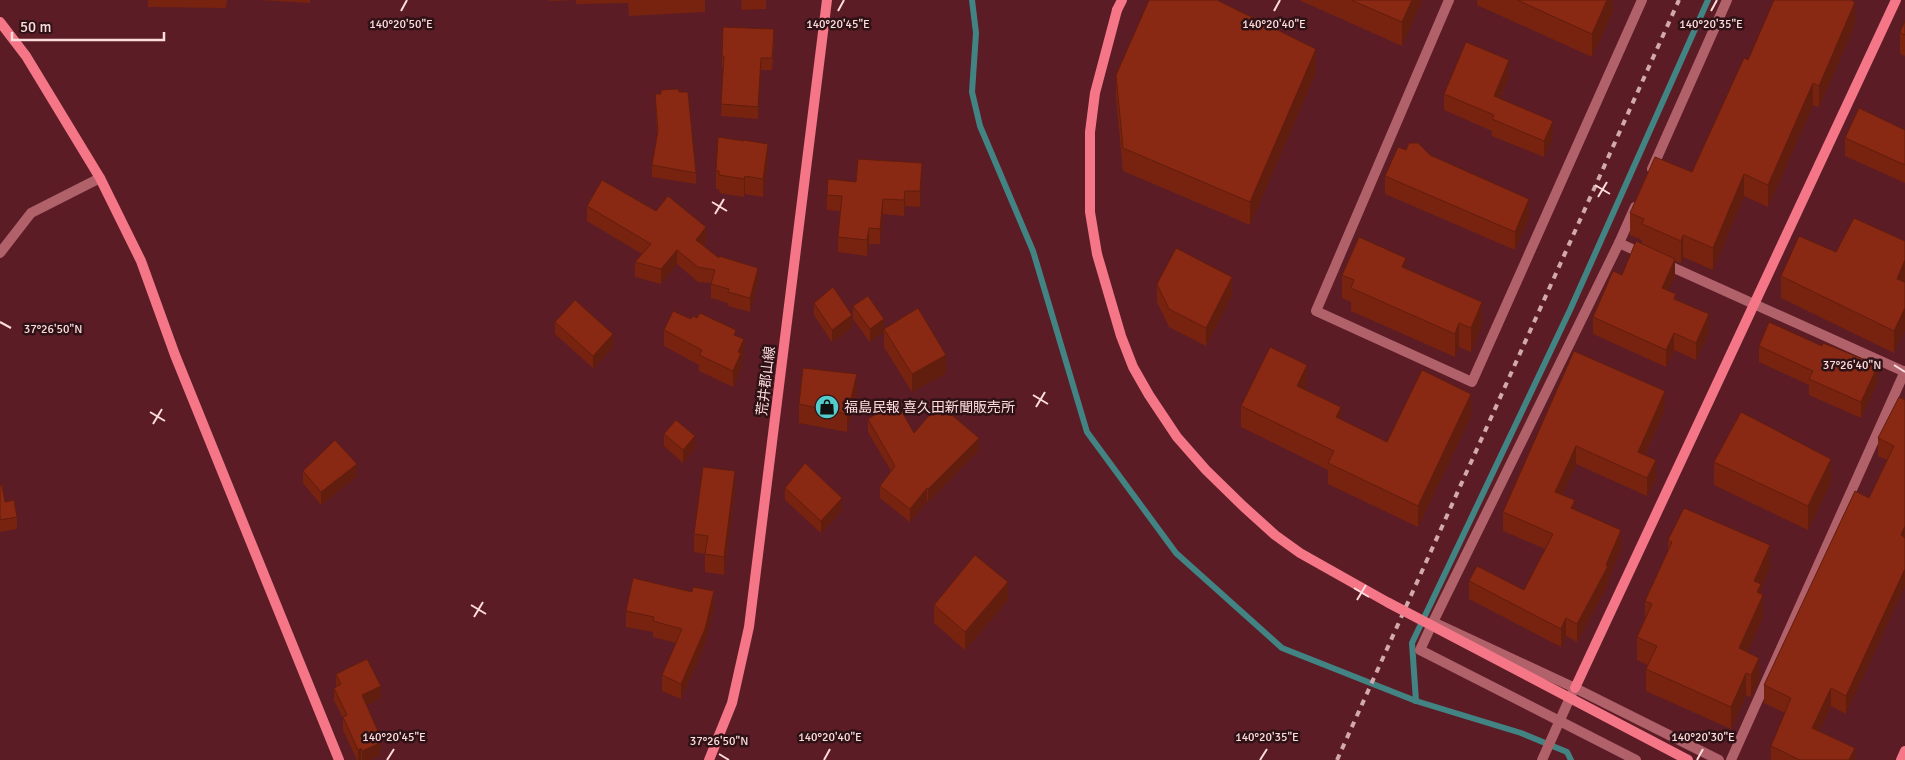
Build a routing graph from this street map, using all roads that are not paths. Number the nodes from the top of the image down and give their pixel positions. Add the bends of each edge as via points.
1 (827, 0) edge
2 (1122, 0) edge
3 (1448, 0) edge
4 (1642, 0) edge
5 (1727, 0) edge
6 (1896, 0) edge
7 (0, 22) edge
8 (100, 178) junction
9 (1647, 180) edge
10 (1639, 198) edge
11 (1619, 243) junction
12 (0, 252) edge
13 (1754, 304) junction
14 (1905, 372) edge
15 (1434, 622) junction
16 (1575, 688) junction
17 (1560, 722) junction
18 (1905, 750) edge
19 (339, 760) edge
20 (710, 760) edge
21 (1542, 760) edge
22 (1636, 760) edge
23 (1688, 760) edge
24 (1719, 760) edge
25 (1731, 760) edge
26 (1901, 760) edge

1 - 20 street, 荒井郡山線 via 749,627 732,703
2 - 23 street, bridge via 1095,92 1090,132 1090,212 1097,254 1121,336 1149,395 1178,437 1244,507 1300,553
3 - 4 street via 1316,311 1472,382
5 - 9 street
6 - 13 street
7 - 8 street via 26,56
8 - 12 street via 31,214
8 - 19 street via 141,261 179,364
10 - 11 street
11 - 13 street
11 - 15 street
13 - 14 street
13 - 16 street
14 - 25 street
15 - 16 street
15 - 17 street via 1420,650
16 - 17 street
16 - 24 street
17 - 21 street
17 - 22 street
18 - 26 street

